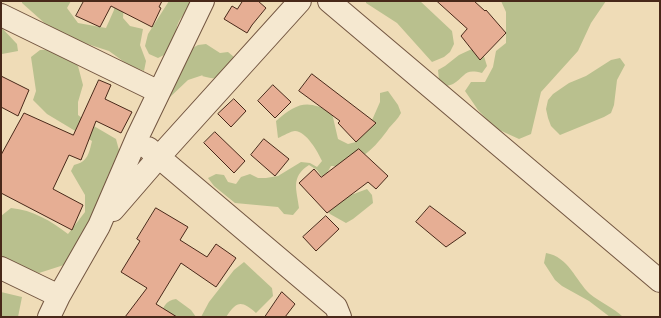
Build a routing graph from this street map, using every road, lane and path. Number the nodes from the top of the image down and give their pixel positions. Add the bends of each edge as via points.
1 (203, 1) edge
2 (300, 1) edge
3 (329, 1) edge
4 (1, 15) edge
5 (158, 92) junction
6 (137, 138) junction
7 (158, 158) junction
8 (99, 226) junction
9 (1, 268) edge
10 (660, 281) edge
11 (59, 296) junction
12 (49, 317) edge
13 (340, 317) edge

1 - 5 street
2 - 7 street
3 - 10 street
4 - 5 street
5 - 6 street
6 - 7 street
6 - 8 street
7 - 8 street
7 - 13 street via 336,306
8 - 11 street
9 - 11 street
11 - 12 street

